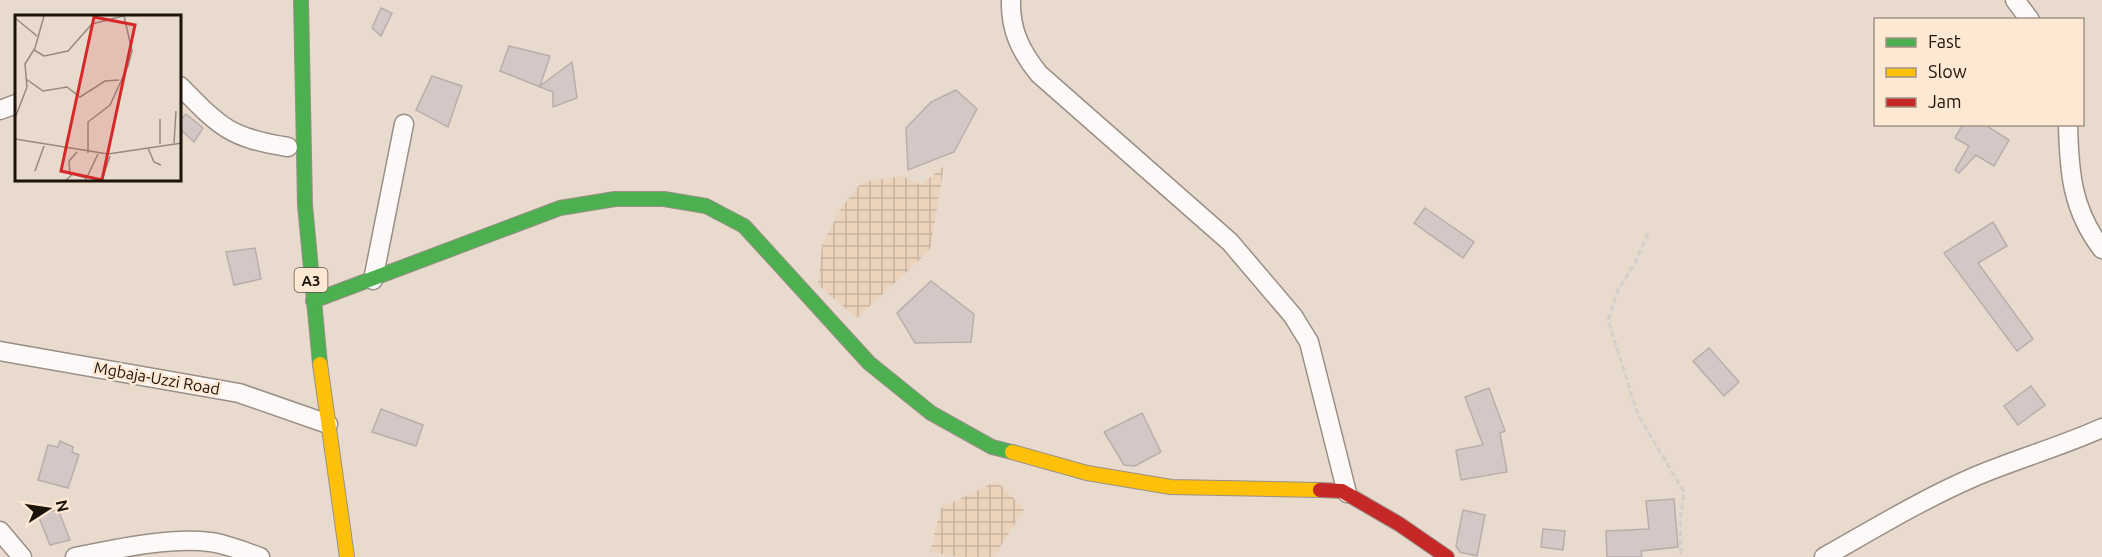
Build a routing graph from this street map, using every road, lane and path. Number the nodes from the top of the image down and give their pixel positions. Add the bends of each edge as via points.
1 (301, 0) edge
2 (1011, 0) edge
3 (2015, 0) edge
4 (2028, 18) edge
5 (182, 88) edge
6 (15, 104) edge
7 (0, 110) edge
8 (404, 124) dead end
9 (2068, 126) edge
10 (288, 147) dead end
11 (1648, 233) dead end
12 (2102, 249) edge
13 (373, 280) junction
14 (313, 300) junction
15 (0, 351) edge
16 (308, 402) dead end
17 (317, 425) junction
18 (2102, 428) edge
19 (1347, 493) junction
20 (0, 531) edge
21 (20, 557) edge
22 (75, 557) edge
23 (260, 557) edge
24 (347, 557) edge
25 (1447, 557) edge
26 (1681, 557) edge
27 (1824, 557) edge

1 - 14 street, A3 via 303,139
2 - 19 street via 1015,35 1024,56 1039,74 1230,242 1293,316 1309,342
3 - 4 street
5 - 10 street via 210,118 231,132 253,142
6 - 7 street
8 - 13 street
9 - 12 street via 2074,200 2086,229
11 - 26 path via 1618,290 1608,320 1638,415 1684,492
13 - 14 street
13 - 19 street via 560,208 615,199 706,206 744,226 869,363 931,413 992,447 1087,474 1171,487
14 - 17 street, A3
15 - 17 street, Mgbaja-Uzzi Road via 239,393
16 - 17 street, A3
17 - 24 street, A3
18 - 27 street via 1976,476 1908,508
19 - 25 street
20 - 21 street
22 - 23 street via 190,541

